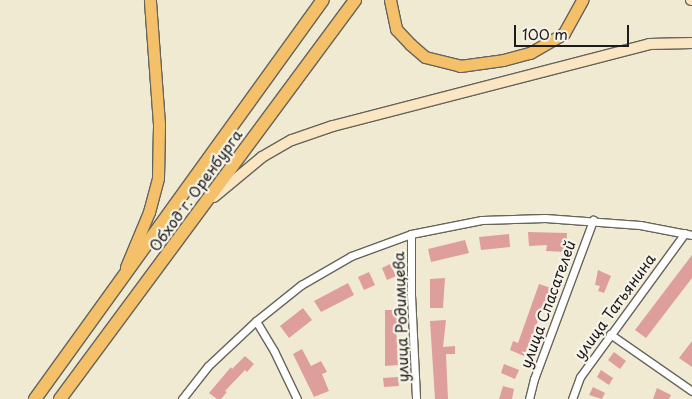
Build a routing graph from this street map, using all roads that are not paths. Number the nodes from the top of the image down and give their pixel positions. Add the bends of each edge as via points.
1 (150, 0) edge
2 (323, 0) edge
3 (355, 0) edge
4 (390, 0) edge
5 (582, 0) edge
6 (692, 43) edge
7 (204, 205) junction
8 (593, 220) junction
9 (411, 234) junction
10 (688, 234) edge
11 (121, 280) junction
12 (256, 321) junction
13 (610, 334) junction
14 (692, 391) edge
15 (35, 399) edge
16 (60, 399) edge
17 (182, 399) edge
18 (297, 399) edge
19 (416, 399) edge
20 (529, 399) edge
21 (572, 399) edge

1 - 11 main road via 159,124 158,178 149,212
2 - 11 highway, Обход г. Оренбурга
3 - 7 highway, Обход г. Оренбурга
4 - 5 main road via 396,28 410,44 425,57 460,66 530,53 564,33
6 - 7 main road via 649,44 333,126 292,140 262,157
7 - 16 highway, Обход г. Оренбурга
8 - 9 street via 482,220
8 - 10 street
8 - 20 street, улица Спасателей
9 - 12 street via 351,256 301,286
9 - 19 street, улица Родимцева
10 - 13 street, улица Татьянина
11 - 15 highway, Обход г. Оренбурга
12 - 17 street via 208,366
12 - 18 street
13 - 14 street
13 - 21 street, улица Татьянина via 580,377

